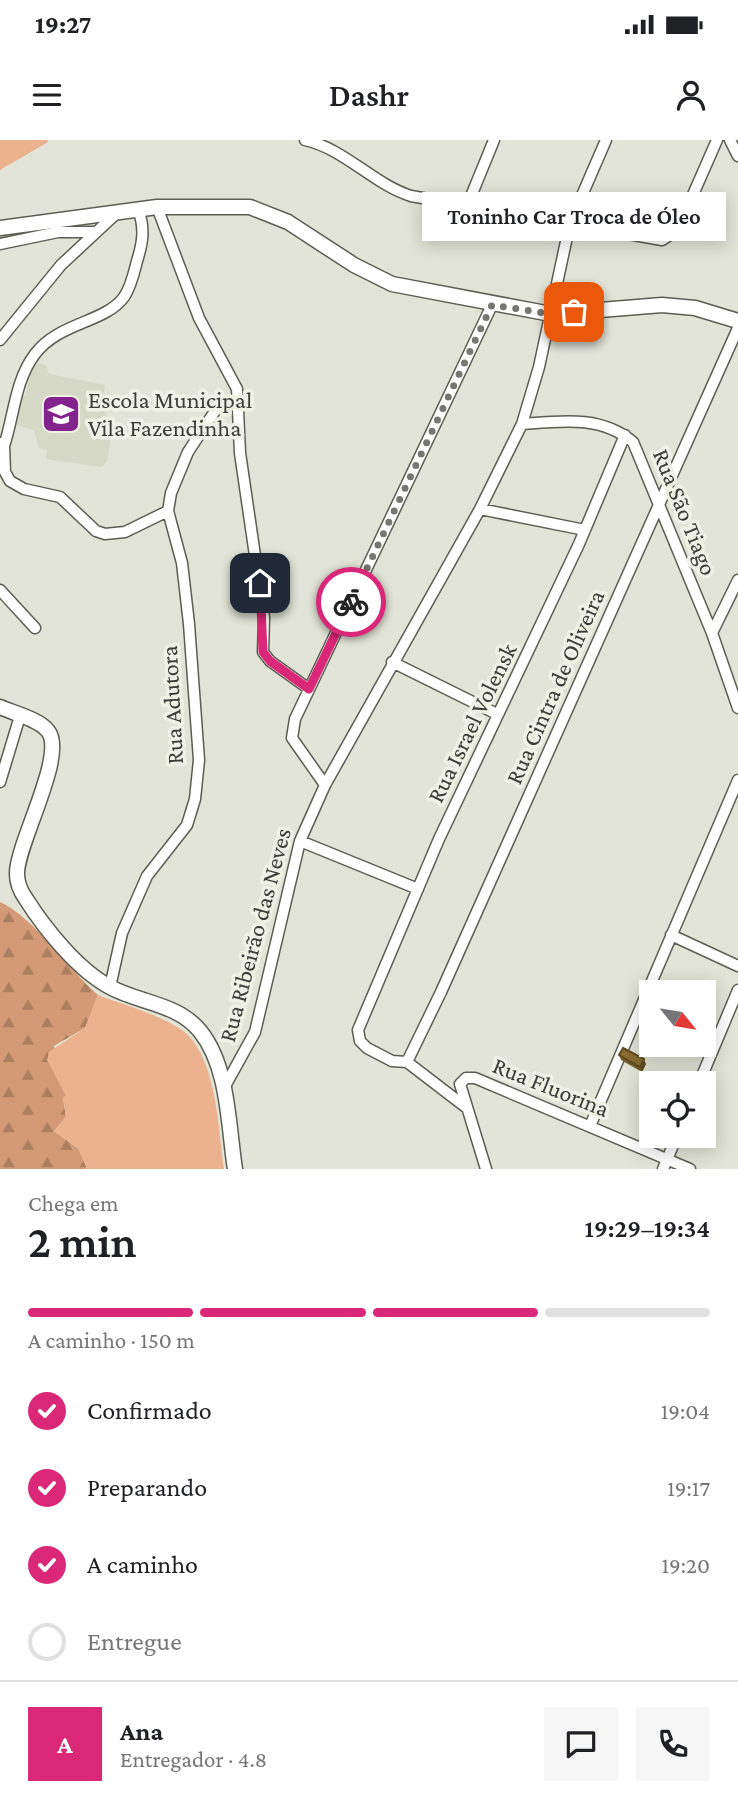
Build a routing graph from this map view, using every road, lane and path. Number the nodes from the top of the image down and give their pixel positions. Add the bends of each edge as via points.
1 (305, 140) edge
2 (494, 140) edge
3 (606, 140) edge
4 (717, 140) edge
5 (730, 140) edge
6 (738, 156) edge
7 (467, 206) junction
8 (157, 207) junction
9 (138, 209) junction
10 (119, 211) junction
11 (570, 223) junction
12 (0, 228) edge
13 (93, 233) junction
14 (0, 244) edge
15 (492, 305) junction
16 (551, 314) junction
17 (738, 321) edge
18 (738, 328) edge
19 (0, 340) edge
20 (215, 411) dead end
21 (522, 424) junction
22 (625, 435) junction
23 (2, 445) edge
24 (660, 506) junction
25 (480, 509) junction
26 (168, 511) junction
27 (585, 530) junction
28 (738, 580) edge
29 (0, 590) edge
30 (35, 628) dead end
31 (712, 633) junction
32 (392, 662) junction
33 (309, 689) junction
34 (0, 707) edge
35 (738, 708) edge
36 (497, 714) junction
37 (20, 716) junction
38 (3, 765) edge
39 (738, 780) edge
40 (0, 782) edge
41 (325, 785) junction
42 (300, 841) junction
43 (418, 889) junction
44 (671, 935) junction
45 (738, 966) edge
46 (110, 987) junction
47 (738, 990) edge
48 (407, 1062) junction
49 (704, 1071) edge
50 (224, 1088) junction
51 (467, 1108) junction
52 (590, 1126) junction
53 (666, 1164) edge
54 (235, 1169) edge
55 (486, 1169) edge
56 (690, 1169) edge

1 - 7 street via 332,150 400,192
2 - 7 street
3 - 11 street, Rua Ribeirão das Neves
4 - 11 street via 681,222 668,238
5 - 6 street
7 - 11 street
8 - 9 street
8 - 15 street via 250,207 288,222 392,284
8 - 33 street via 199,318 237,389 240,453 263,606 263,652
9 - 10 street
9 - 23 street via 144,225 142,243 123,298 59,332 35,354 25,370
10 - 12 street
10 - 13 street
11 - 16 street, Rua Ribeirão das Neves
13 - 14 street via 58,232
13 - 19 street
15 - 16 street
15 - 33 street
16 - 17 street via 662,305 695,308
16 - 21 street, Rua Ribeirão das Neves
18 - 24 street, Rua Cintra de Oliveira
20 - 26 street via 188,452
21 - 22 street, Rua São Tiago via 574,421 610,427
21 - 25 street, Rua Ribeirão das Neves
22 - 24 street, Rua São Tiago via 637,449
22 - 27 street, Rua Israel Volensk
23 - 26 street via 10,481 60,497 96,531 113,535
24 - 31 street, Rua São Tiago
24 - 48 street, Rua Cintra de Oliveira
25 - 27 street
25 - 32 street, Rua Ribeirão das Neves
26 - 46 street, Rua Adutora via 182,563 189,624 199,760 195,799 187,825 147,876 122,933
27 - 36 street, Rua Israel Volensk
28 - 31 street
29 - 30 street
31 - 35 street, Rua São Tiago
32 - 36 street
32 - 41 street, Rua Ribeirão das Neves
33 - 41 street via 292,738
34 - 37 street
36 - 43 street, Rua Israel Volensk
37 - 38 street
37 - 46 street via 43,726 52,743 17,870 21,890 85,971
38 - 40 street
39 - 44 street
41 - 42 street, Rua Ribeirão das Neves
42 - 43 street
42 - 50 street, Rua Ribeirão das Neves via 255,1032
43 - 48 street, Rua Israel Volensk via 358,1030 367,1048 392,1061
44 - 45 street
44 - 52 street
46 - 50 street via 177,1012 199,1030
47 - 49 street
48 - 51 street
50 - 54 street
51 - 52 street, Rua Fluorina via 460,1084 470,1077
51 - 55 street
52 - 53 street, Rua Fluorina
53 - 56 street, Rua Fluorina

